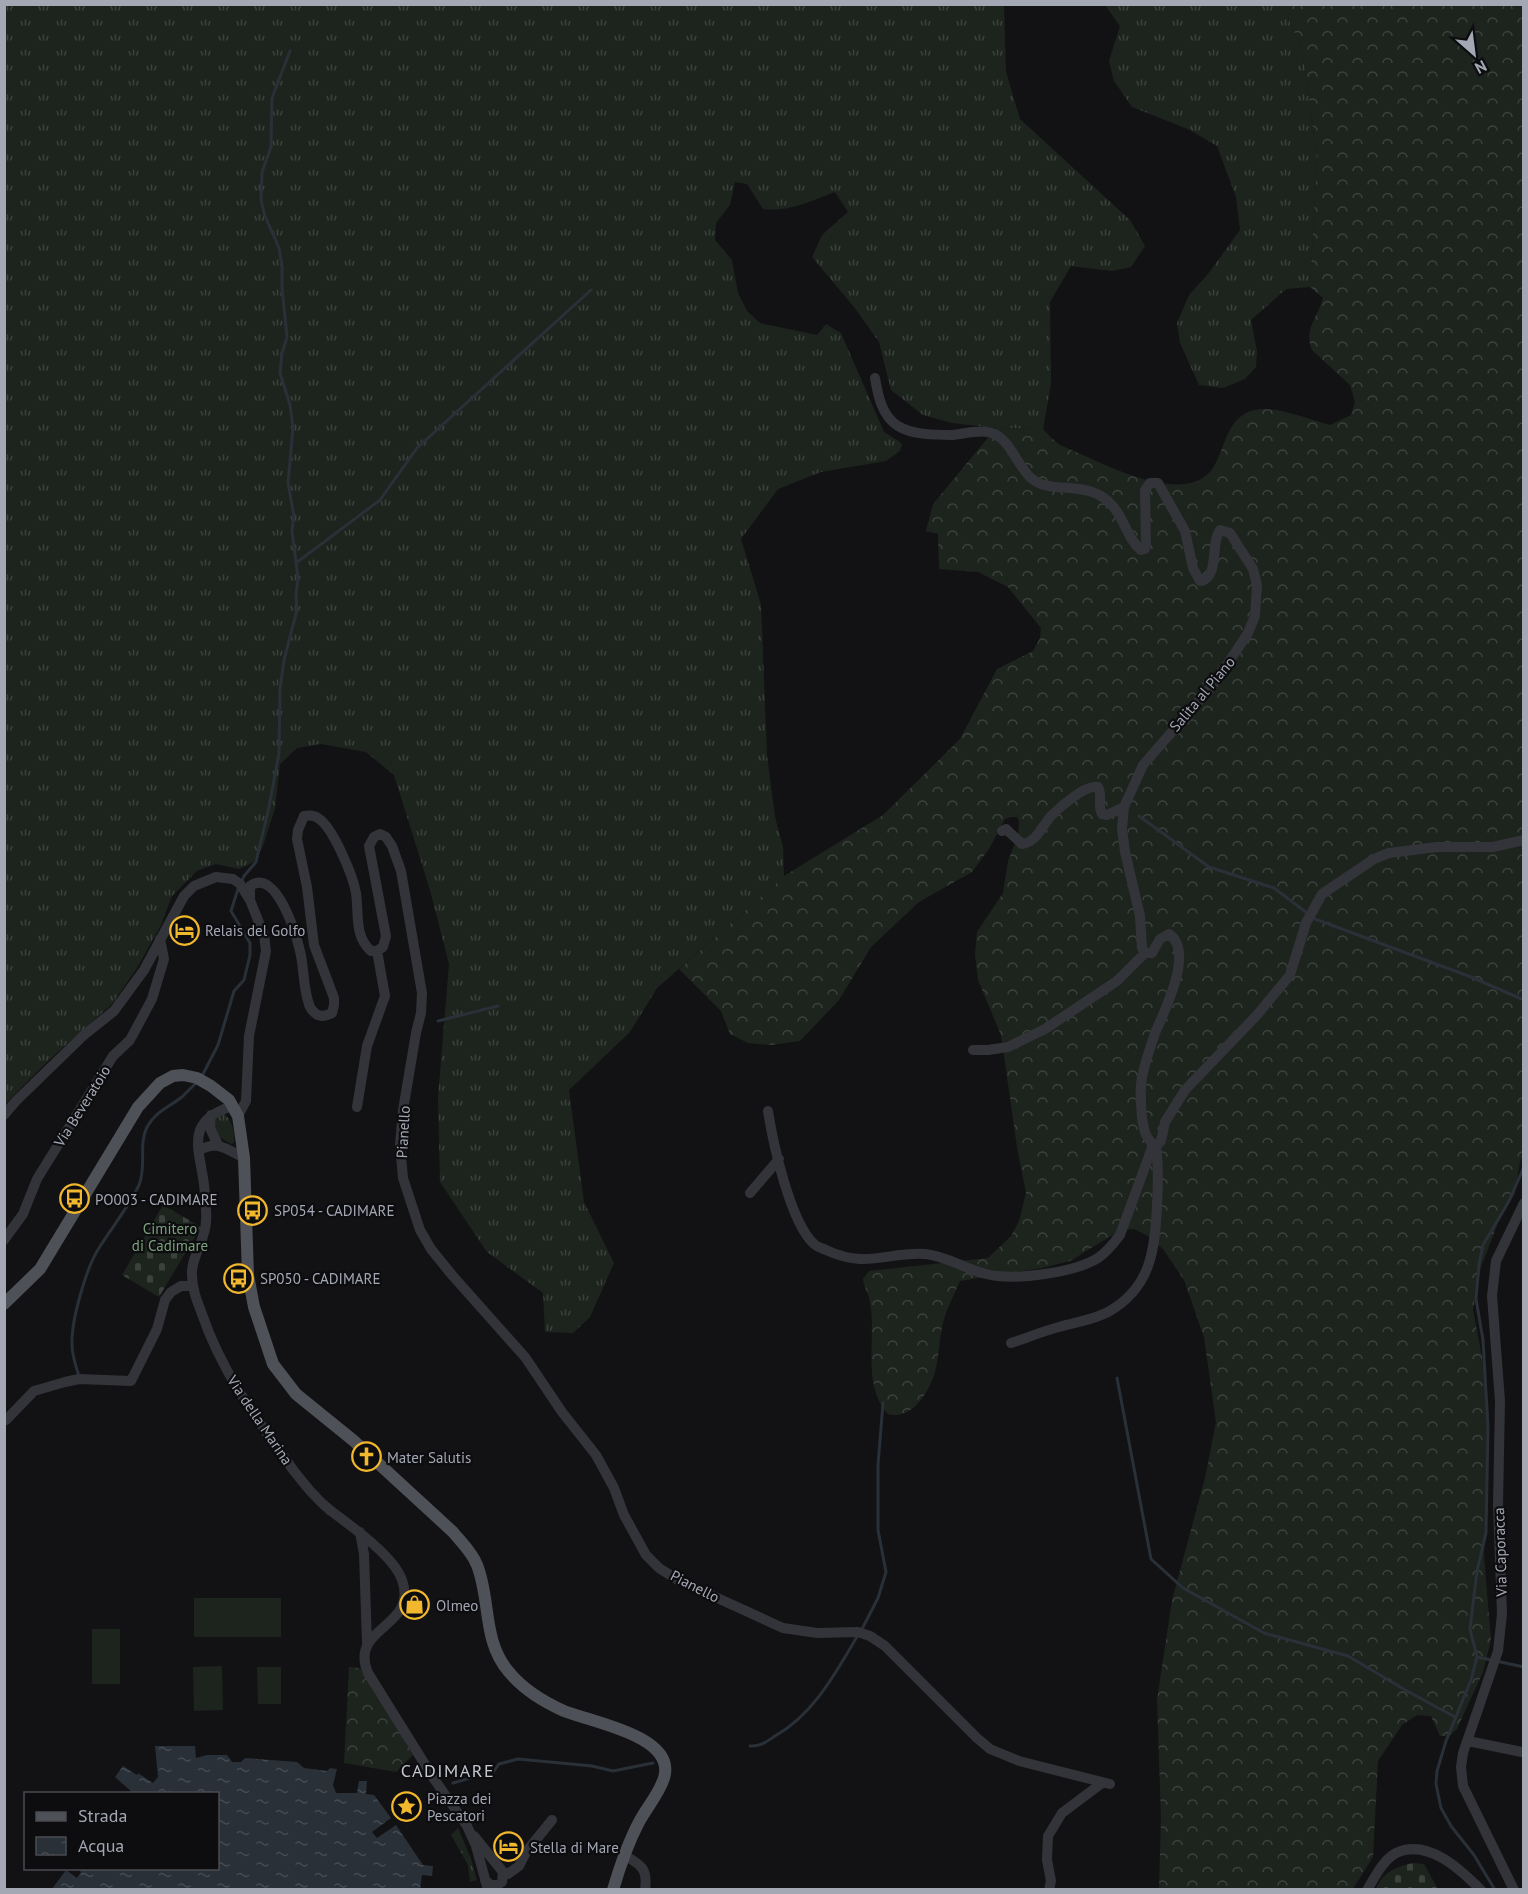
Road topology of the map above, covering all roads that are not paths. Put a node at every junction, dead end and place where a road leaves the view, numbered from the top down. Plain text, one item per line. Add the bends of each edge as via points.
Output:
1 (876, 378) dead end
2 (1124, 807) junction
3 (1002, 831) dead end
4 (1524, 840) edge
5 (250, 900) junction
6 (160, 939) junction
7 (377, 951) junction
8 (1145, 953) junction
9 (973, 1050) dead end
10 (357, 1107) dead end
11 (235, 1111) junction
12 (768, 1111) dead end
13 (4, 1115) edge
14 (211, 1115) junction
15 (218, 1145) junction
16 (1154, 1145) junction
17 (199, 1150) junction
18 (244, 1158) junction
19 (779, 1160) junction
20 (750, 1193) dead end
21 (1524, 1203) edge
22 (4, 1240) edge
23 (192, 1286) junction
24 (4, 1304) edge
25 (1011, 1343) dead end
26 (6, 1420) dead end
27 (360, 1532) junction
28 (367, 1643) junction
29 (1468, 1741) junction
30 (1522, 1752) edge
31 (552, 1820) dead end
32 (467, 1826) junction
33 (624, 1855) junction
34 (503, 1872) junction
35 (487, 1885) edge
36 (613, 1890) edge
37 (645, 1890) edge
38 (1049, 1890) edge
39 (1367, 1890) edge
40 (1481, 1890) edge
41 (1514, 1890) edge

1 - 2 street, Salita al Piano via 881,406 895,424 910,431 951,435 988,431 997,435 1031,478 1043,484 1087,490 1108,501 1141,550 1146,546 1145,490 1150,483 1158,483 1185,531 1194,572 1200,580 1209,575 1220,530 1230,533 1244,551 1257,585 1255,616 1248,633 1217,680 1143,765
2 - 3 street via 1104,816 1100,811 1100,790 1089,787 1050,817 1030,842 1022,844 1009,830
2 - 8 street, Salita al Piano via 1123,840
4 - 16 street via 1493,847 1437,847 1389,853 1374,858 1322,894 1306,923 1290,975 1185,1090 1165,1122 1161,1141
5 - 6 street via 234,879 206,880 184,896
5 - 7 street via 250,886 260,883 273,890 281,901 299,948 309,1004 319,1016 332,1013 334,998 314,945 297,839 304,816 311,815 333,837 356,891 360,938 371,951
5 - 11 street via 264,934 266,951 249,1036 246,1101
6 - 13 street via 144,970 114,1011 84,1035
6 - 22 street, Via Beveratoio via 164,959 152,999 130,1040 113,1056 37,1179 23,1214
7 - 10 street via 385,996 367,1046
7 - 38 street, Pianello via 383,947 386,936 369,846 380,834 392,846 401,871 422,993 400,1145 403,1178 420,1230 452,1275 525,1357 596,1455 646,1555 678,1580 783,1628 870,1636 885,1646 990,1749 1019,1761 1106,1784 1062,1813 1048,1836
8 - 9 street via 1117,981 1045,1029 1008,1047
8 - 16 street via 1152,953 1168,934 1177,946 1177,977 1142,1075 1143,1129
11 - 14 street
11 - 18 main road
11 - 24 main road via 203,1082 183,1075 160,1083 138,1107 40,1269
12 - 19 street
14 - 15 street via 210,1128
14 - 17 street via 198,1131
15 - 17 street
15 - 18 street
16 - 19 street via 1113,1245 1088,1263 1059,1271 999,1277 924,1254 861,1260 815,1245 788,1195
16 - 25 street via 1158,1176 1155,1243 1136,1290 1107,1312
17 - 23 street via 206,1226 193,1264
18 - 33 main road via 250,1286 264,1341 282,1377 466,1547 482,1582 489,1634 510,1673 528,1691 564,1711 630,1733 652,1745 664,1762 664,1779
19 - 20 street
21 - 29 street, Via Caporacca via 1496,1261 1492,1296 1500,1401 1502,1614 1498,1651
23 - 26 street via 181,1286 165,1300 157,1329 130,1381 79,1379 34,1391
23 - 27 street, Via della Marina via 206,1327 241,1398 306,1487
27 - 28 street
27 - 28 street, Via della Marina via 391,1562 402,1579 404,1595 400,1610 390,1623
28 - 32 street via 363,1658 368,1672
29 - 30 street
29 - 41 street, Via Caporacca via 1461,1767 1463,1786
31 - 34 street via 519,1866 508,1874
32 - 34 street
32 - 35 street
33 - 36 main road
33 - 37 street via 641,1865 646,1874
34 - 35 street via 502,1882
39 - 40 street via 1379,1869 1396,1853 1414,1850 1434,1854 1457,1867

